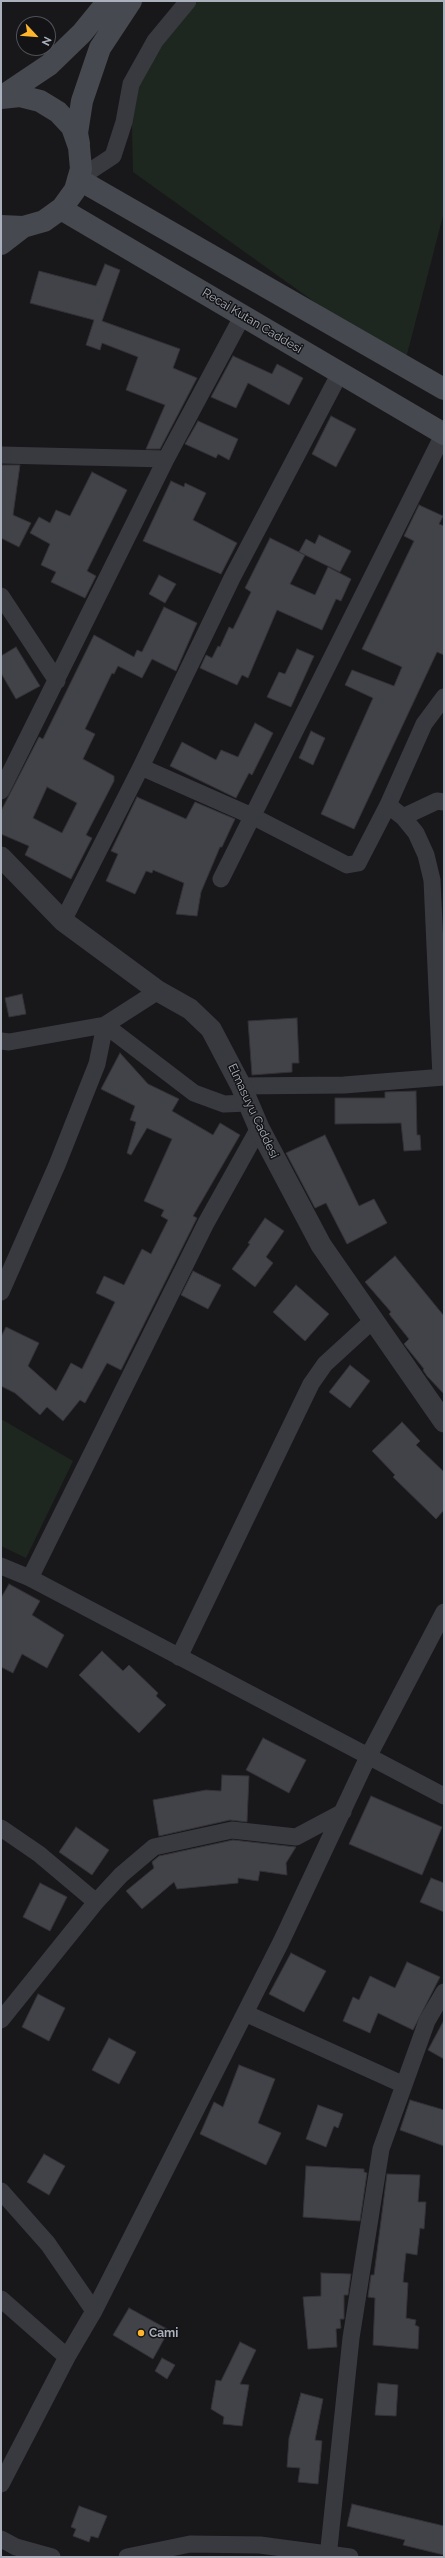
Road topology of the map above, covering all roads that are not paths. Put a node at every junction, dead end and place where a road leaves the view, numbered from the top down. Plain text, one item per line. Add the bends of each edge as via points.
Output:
1 (108, 1) edge
2 (131, 1) edge
3 (188, 1) edge
4 (1, 97) edge
5 (79, 147) junction
6 (78, 179) junction
7 (61, 209) junction
8 (1, 226) edge
9 (23, 227) junction
10 (1, 244) edge
11 (243, 315) junction
12 (340, 373) junction
13 (444, 389) edge
14 (444, 433) edge
15 (1, 455) edge
16 (166, 459) junction
17 (1, 596) edge
18 (57, 681) junction
19 (444, 697) edge
20 (141, 767) junction
21 (1, 791) edge
22 (444, 802) edge
23 (388, 805) junction
24 (252, 816) junction
25 (403, 817) junction
26 (2, 858) edge
27 (221, 879) dead end
28 (63, 921) junction
29 (158, 990) junction
30 (105, 1025) junction
31 (1, 1041) edge
32 (443, 1077) edge
33 (245, 1095) junction
34 (259, 1128) junction
35 (1, 1292) edge
36 (372, 1321) junction
37 (444, 1422) edge
38 (1, 1566) edge
39 (30, 1578) junction
40 (444, 1612) edge
41 (179, 1657) junction
42 (368, 1757) junction
43 (444, 1796) edge
44 (343, 1812) junction
45 (1, 1828) edge
46 (96, 1902) junction
47 (444, 1992) edge
48 (245, 2012) junction
49 (1, 2020) edge
50 (404, 2085) junction
51 (1, 2190) edge
52 (1, 2299) edge
53 (94, 2311) junction
54 (67, 2357) junction
55 (1, 2484) edge
56 (1, 2539) edge
57 (328, 2555) edge
58 (52, 2557) edge
59 (127, 2557) edge
60 (350, 2557) edge

1 - 4 main road via 49,65
2 - 5 main road via 100,48 82,101
3 - 6 street via 155,41 131,84 124,122 113,156
4 - 5 main road via 20,96 40,101 58,112 72,128
5 - 6 main road
6 - 7 main road
6 - 13 main road
7 - 9 main road via 44,221
7 - 11 main road, Recai Kutan Caddesi
8 - 9 main road
9 - 10 main road
11 - 12 main road, Recai Kutan Caddesi
11 - 16 street
12 - 14 main road, Recai Kutan Caddesi
12 - 20 street via 232,578
14 - 24 street
15 - 16 street
16 - 18 street
17 - 18 street
18 - 21 street
19 - 23 street via 424,724
20 - 24 street
20 - 28 street
22 - 25 street via 437,801
23 - 24 street via 358,863 347,865
23 - 25 street
24 - 27 street
25 - 32 street via 416,833 426,855 432,880
26 - 28 street, Elmasuyu Caddesi
28 - 29 street, Elmasuyu Caddesi
29 - 30 street
29 - 33 street, Elmasuyu Caddesi via 190,1010 211,1029
30 - 31 street via 9,1042
30 - 33 street via 194,1093 224,1104
30 - 35 street via 96,1064 57,1165
32 - 33 street
33 - 34 street, Elmasuyu Caddesi
34 - 36 street, Elmasuyu Caddesi via 321,1245
34 - 39 street via 206,1223
36 - 37 street, Elmasuyu Caddesi
36 - 41 street via 325,1364 311,1384
38 - 39 street
39 - 41 street
40 - 42 street
41 - 42 street
42 - 43 street
42 - 44 street
44 - 46 street via 296,1837 232,1830 154,1847 121,1875
44 - 48 street
45 - 46 street via 39,1854
46 - 49 street
47 - 50 street via 427,2020
48 - 50 street
48 - 53 street
50 - 57 street via 381,2149 352,2338
51 - 53 street via 48,2244
52 - 54 street
53 - 54 street
54 - 55 street
56 - 58 street via 16,2547
57 - 59 street via 260,2545 190,2544
57 - 60 street

